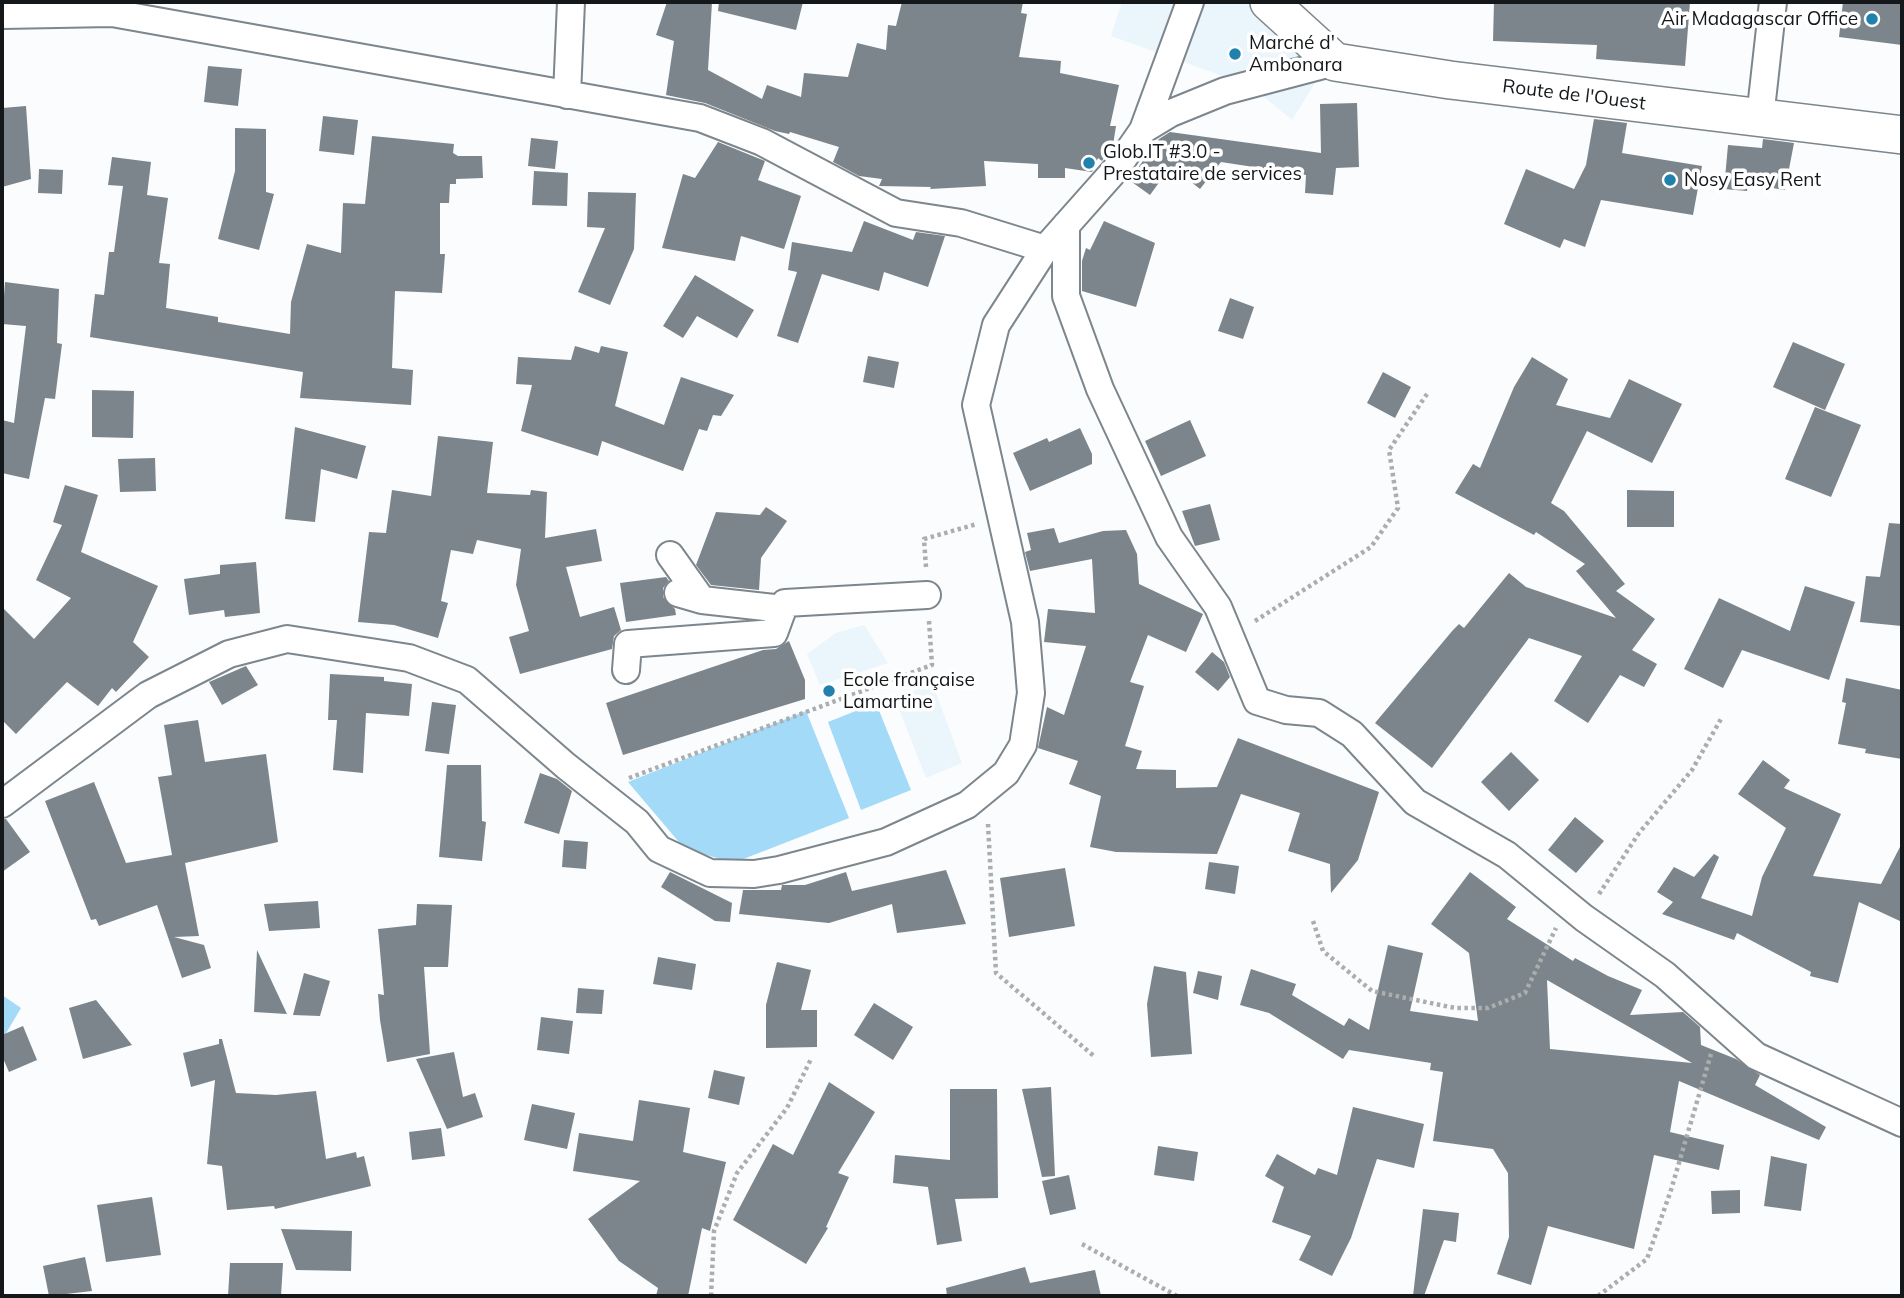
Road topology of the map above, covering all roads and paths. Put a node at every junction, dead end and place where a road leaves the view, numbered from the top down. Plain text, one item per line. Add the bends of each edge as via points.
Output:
1 (571, 2) edge
2 (1189, 2) edge
3 (1269, 2) edge
4 (1773, 2) edge
5 (94, 7) edge
6 (2, 15) edge
7 (1335, 62) junction
8 (567, 95) junction
9 (1760, 118) junction
10 (1143, 130) junction
11 (1902, 135) edge
12 (1066, 225) junction
13 (1045, 249) junction
14 (1429, 391) dead end
15 (1000, 517) junction
16 (670, 555) dead end
17 (928, 595) junction
18 (783, 609) junction
19 (1230, 636) junction
20 (626, 670) dead end
21 (1721, 719) dead end
22 (629, 778) dead end
23 (978, 797) junction
24 (2, 804) edge
25 (1575, 911) junction
26 (1314, 921) dead end
27 (1720, 1023) junction
28 (1095, 1057) dead end
29 (811, 1059) dead end
30 (1902, 1123) edge
31 (1082, 1244) dead end
32 (711, 1296) edge
33 (1177, 1296) edge
34 (1598, 1296) edge

1 - 8 street
2 - 10 street
3 - 7 main road
4 - 9 street
5 - 6 street
5 - 8 street
7 - 9 main road, Route de l'Ouest
7 - 10 street via 1225,91
8 - 13 street via 700,118 762,142 895,213 961,223
9 - 11 main road, Route de l'Ouest
10 - 12 street via 1116,169
12 - 13 street
12 - 19 street via 1066,296 1101,389 1169,537 1219,607
13 - 15 street via 996,325 976,405
14 - 19 path via 1389,450 1398,508 1371,547
15 - 17 path via 924,539
15 - 23 street via 1025,622 1031,693 1023,745 1006,773
16 - 18 street via 690,597
17 - 18 street via 785,603
17 - 22 path via 932,665
18 - 20 street via 774,633 762,636 628,644
19 - 25 street via 1257,701 1319,713 1352,734 1415,802 1507,855
21 - 25 path via 1692,770
23 - 24 street via 886,842 779,870 710,873 659,849 637,822 467,680 409,658 287,639 229,653 148,695
23 - 28 path via 989,825 996,973
25 - 26 path via 1525,993 1488,1008 1455,1008 1372,991 1323,951
25 - 27 street via 1665,975
27 - 30 street via 1756,1056
27 - 34 path via 1647,1259
29 - 32 path via 787,1108 737,1173 714,1231
31 - 33 path

